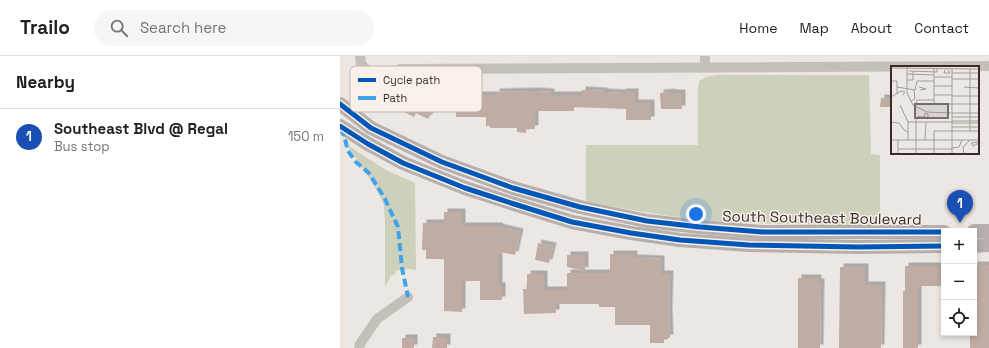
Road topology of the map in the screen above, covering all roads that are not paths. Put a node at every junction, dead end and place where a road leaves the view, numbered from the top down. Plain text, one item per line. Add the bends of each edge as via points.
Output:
1 (360, 56) edge
2 (705, 56) edge
3 (363, 66) edge
4 (891, 66) edge
5 (979, 66) edge
6 (989, 66) edge
7 (705, 67) junction
8 (482, 68) edge
9 (340, 104) edge
10 (350, 112) edge
11 (350, 112) edge
12 (340, 126) edge
13 (977, 231) edge
14 (989, 231) edge
15 (941, 232) edge
16 (989, 245) edge
17 (941, 246) edge
18 (977, 246) edge
19 (408, 297) dead end
20 (359, 348) edge

1 - 3 street
2 - 7 street
4 - 7 street
5 - 6 street
7 - 8 street
9 - 11 main road, South Southeast Boulevard
10 - 15 main road, South Southeast Boulevard via 371,128 442,162 513,188 580,207 647,221 762,232
12 - 17 main road, South Southeast Boulevard via 404,163 465,188 572,222 673,239 750,245
13 - 14 main road
16 - 18 main road
19 - 20 street via 377,319

